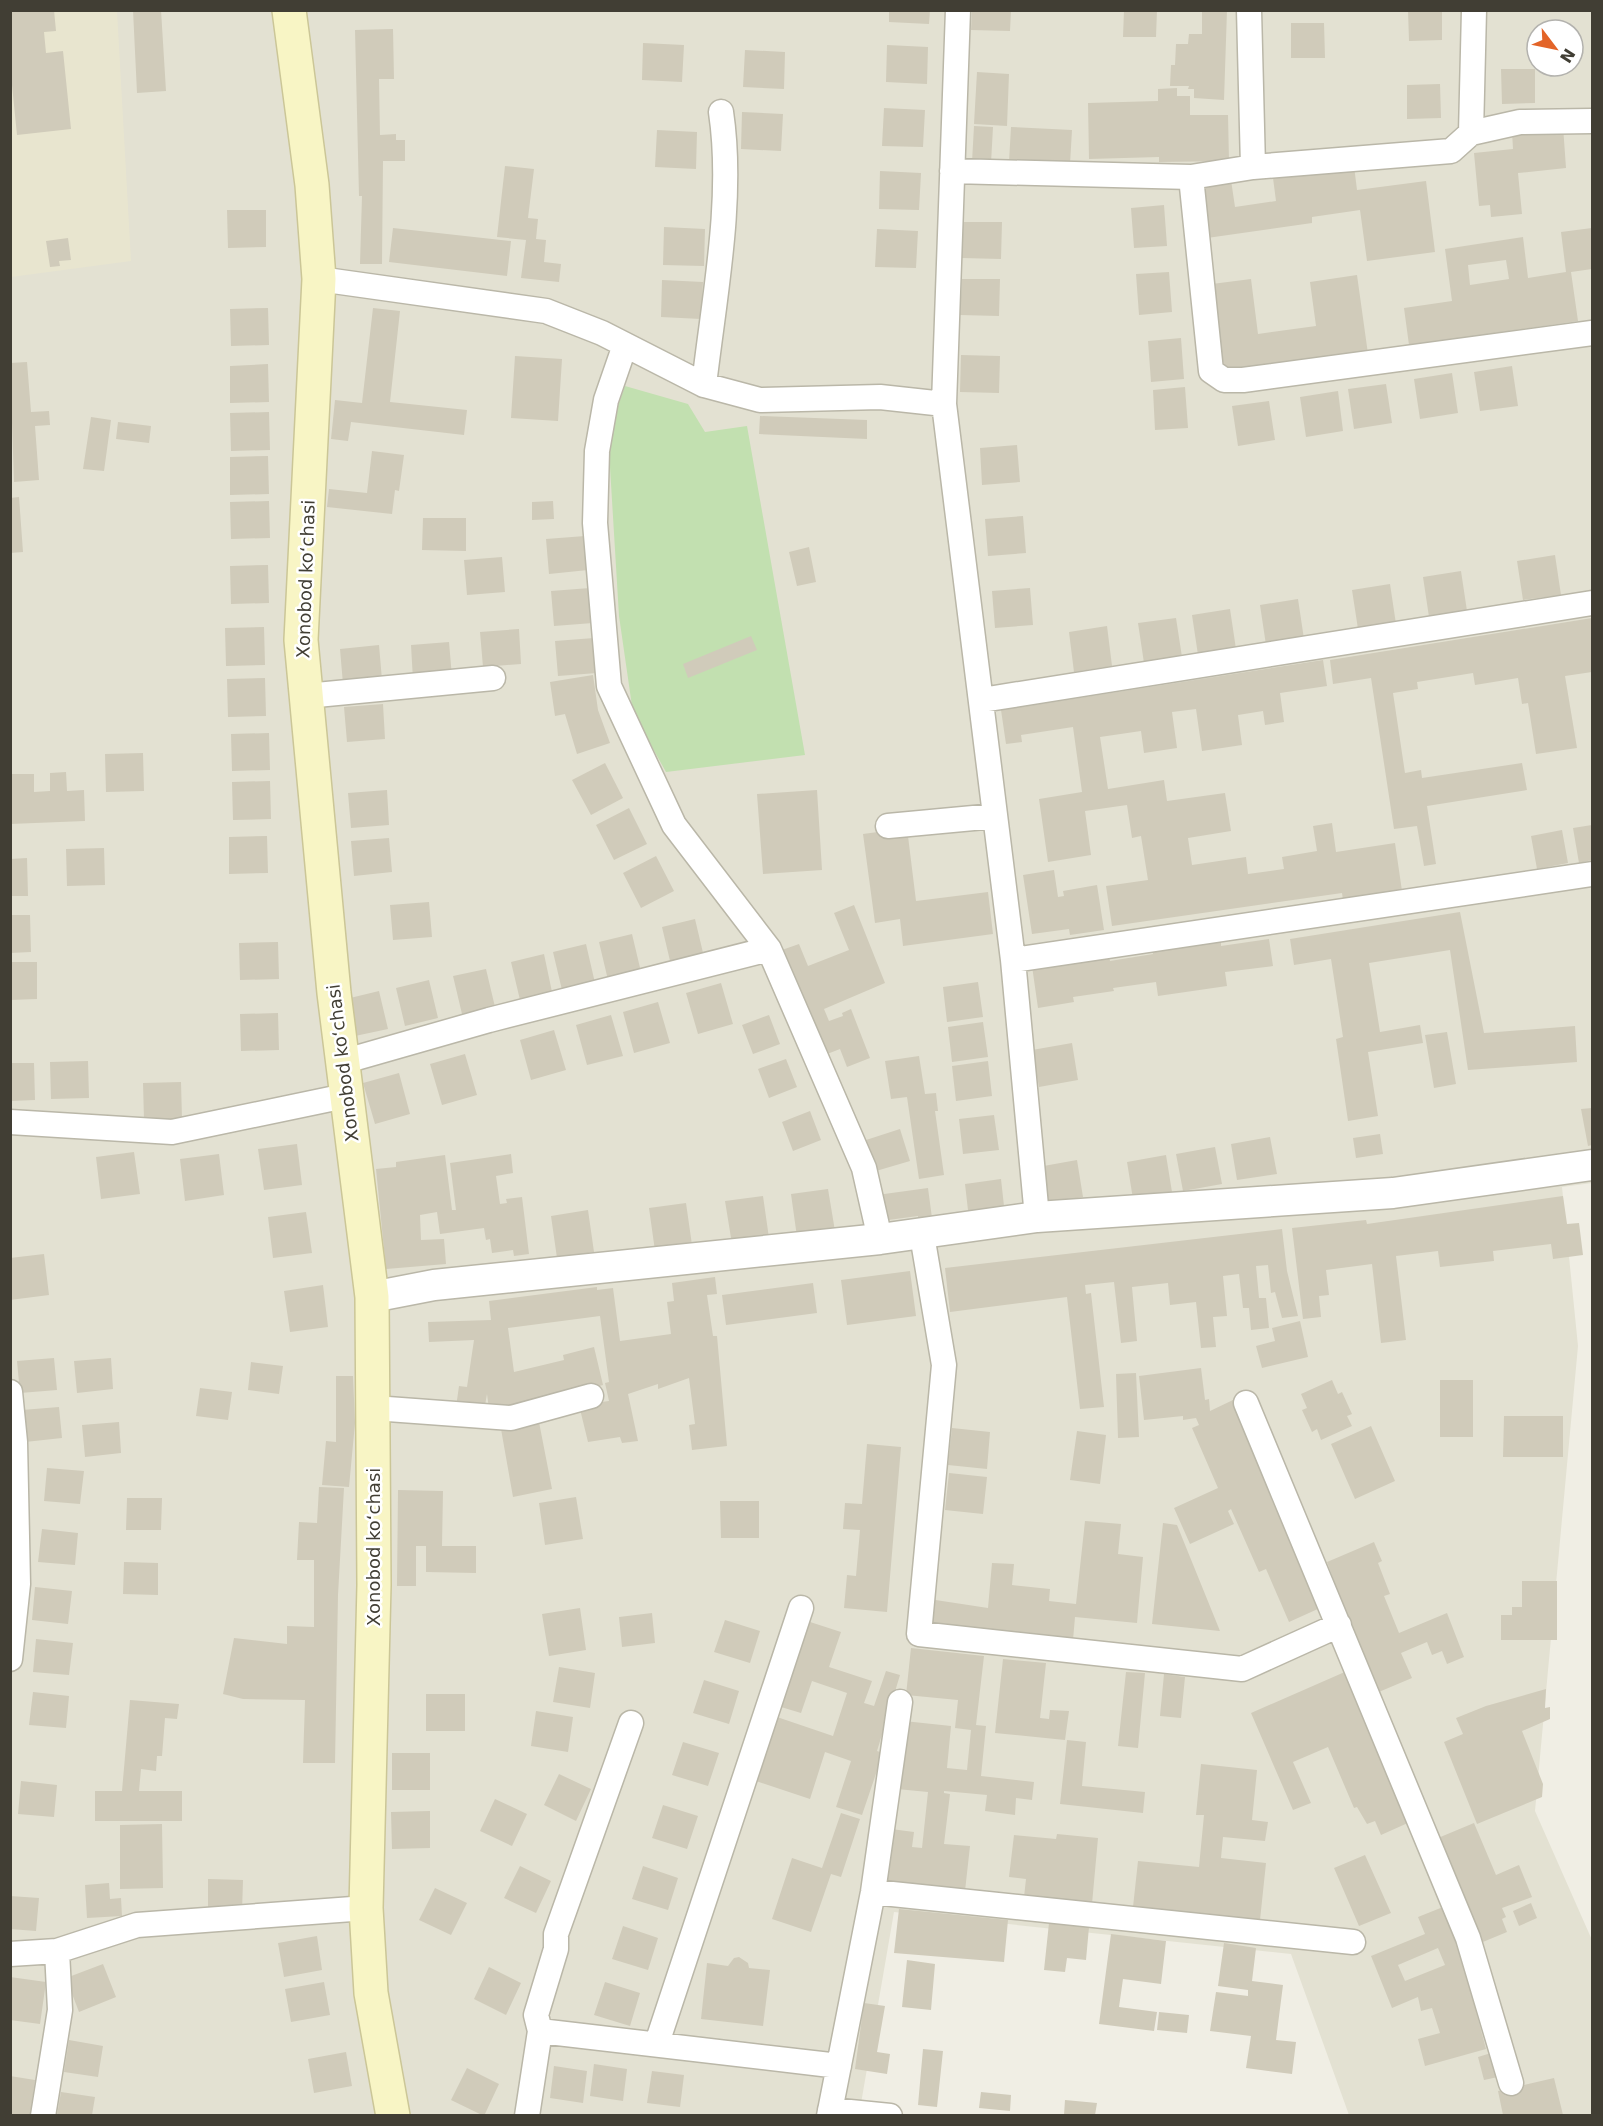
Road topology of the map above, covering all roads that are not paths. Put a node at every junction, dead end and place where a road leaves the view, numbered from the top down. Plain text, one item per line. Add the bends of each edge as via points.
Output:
1 (289, 10) edge
2 (958, 10) edge
3 (1249, 10) edge
4 (1474, 10) edge
5 (721, 112) dead end
6 (1593, 121) edge
7 (1471, 133) junction
8 (1253, 167) junction
9 (952, 171) junction
10 (1191, 177) junction
11 (319, 279) junction
12 (1593, 333) edge
13 (625, 345) junction
14 (704, 385) junction
15 (944, 404) junction
16 (1593, 603) edge
17 (493, 678) dead end
18 (306, 696) junction
19 (981, 700) junction
20 (995, 816) junction
21 (888, 826) dead end
22 (1593, 874) edge
23 (769, 948) junction
24 (1013, 960) junction
25 (342, 1062) junction
26 (345, 1096) junction
27 (10, 1122) edge
28 (1593, 1164) edge
29 (1037, 1217) junction
30 (922, 1235) junction
31 (880, 1239) junction
32 (372, 1297) junction
33 (10, 1392) edge
34 (591, 1396) dead end
35 (1246, 1403) dead end
36 (374, 1408) junction
37 (801, 1608) dead end
38 (1339, 1624) junction
39 (10, 1659) edge
40 (900, 1702) dead end
41 (631, 1723) dead end
42 (873, 1892) junction
43 (366, 1908) junction
44 (1353, 1942) dead end
45 (57, 1951) junction
46 (10, 1954) edge
47 (540, 2031) junction
48 (657, 2043) junction
49 (839, 2066) junction
50 (1511, 2083) dead end
51 (830, 2113) edge
52 (43, 2115) edge
53 (393, 2115) edge
54 (527, 2115) edge
55 (890, 2115) edge

1 - 11 main road, Xonobod koʻchasi via 312,185
2 - 9 street
3 - 8 street
4 - 7 street
5 - 14 street via 726,148
6 - 7 street via 1520,122
7 - 8 street via 1451,151
8 - 10 street
9 - 10 street
9 - 15 street
10 - 12 street via 1211,371 1224,380
11 - 13 street via 546,311
11 - 18 main road, Xonobod koʻchasi via 301,640
13 - 14 street
13 - 23 street via 606,400 597,451 595,522 609,686 674,825
14 - 15 street via 760,400 880,398
15 - 19 street
16 - 19 street
17 - 18 street
18 - 25 main road, Xonobod koʻchasi
19 - 20 street
20 - 21 street
20 - 24 street
22 - 24 street
23 - 25 street
23 - 31 street via 864,1168
24 - 29 street
25 - 26 main road, Xonobod koʻchasi
26 - 27 street via 172,1132
26 - 32 main road, Xonobod koʻchasi
28 - 29 street via 1393,1193
29 - 30 street
30 - 31 street
30 - 38 street via 945,1365 919,1634 1242,1669
31 - 32 street via 434,1285
32 - 36 main road, Xonobod koʻchasi
33 - 39 street via 18,1584
34 - 36 street via 511,1418
35 - 38 street
36 - 43 main road, Xonobod koʻchasi
37 - 48 street
38 - 50 street via 1468,1938
40 - 42 street
41 - 47 street via 556,1934 556,1949 536,2015
42 - 44 street
42 - 49 street
43 - 45 street via 137,1926
43 - 53 main road, Xonobod koʻchasi via 371,1993
45 - 46 street
45 - 52 street via 60,2010
47 - 48 street
47 - 54 street
48 - 49 street
49 - 51 street
51 - 55 street

